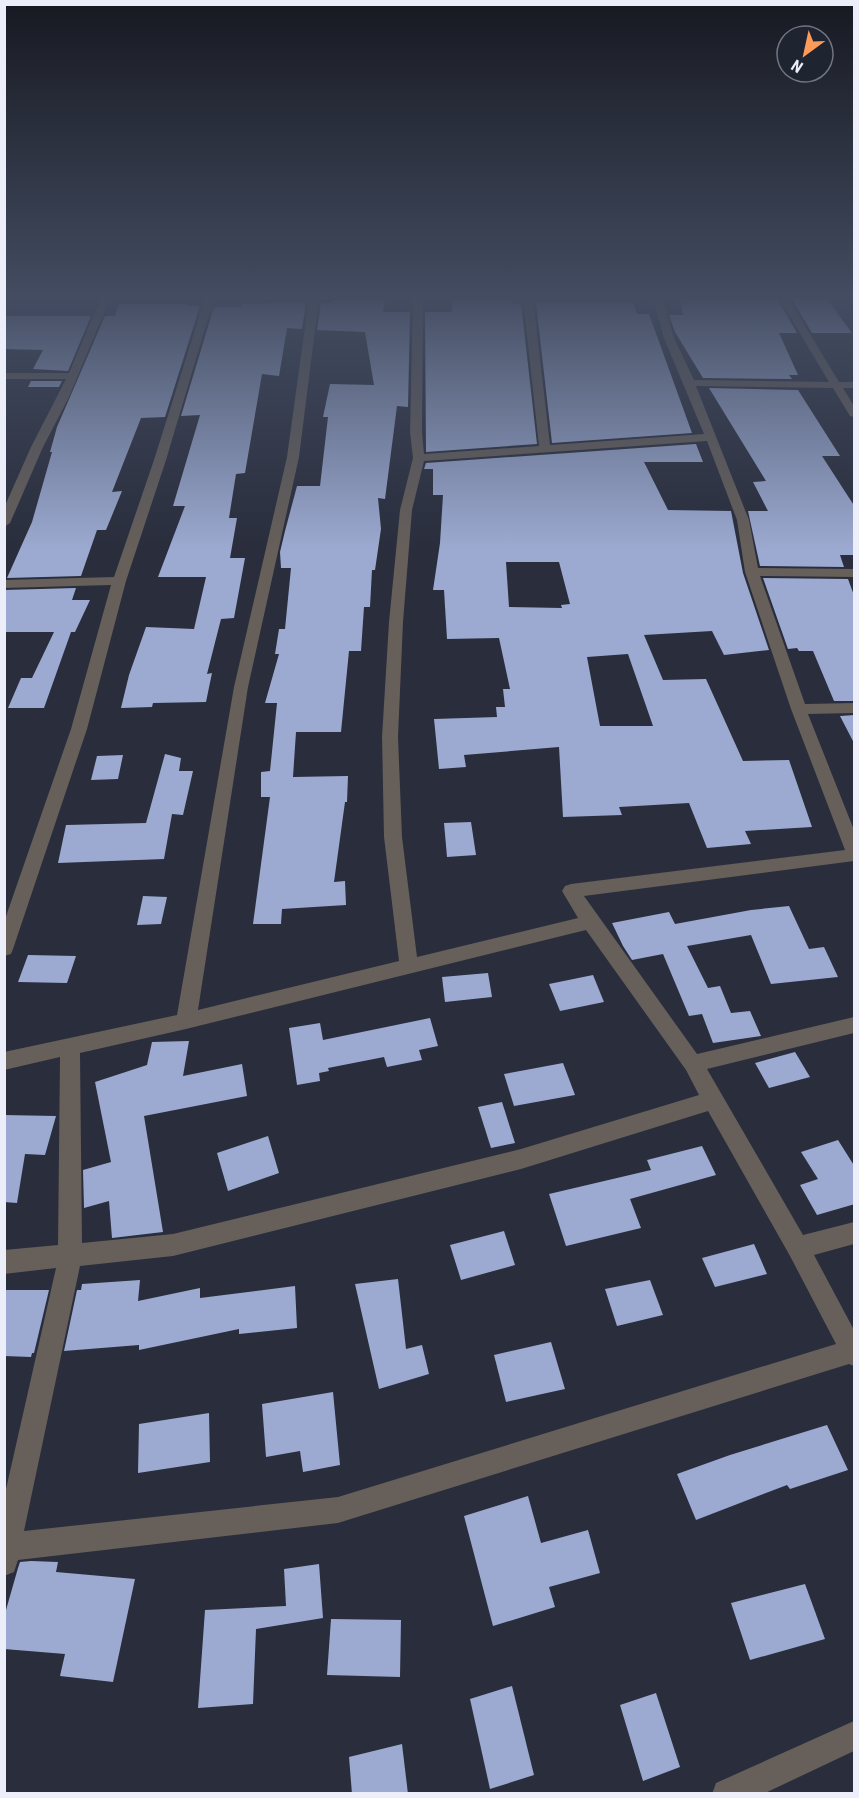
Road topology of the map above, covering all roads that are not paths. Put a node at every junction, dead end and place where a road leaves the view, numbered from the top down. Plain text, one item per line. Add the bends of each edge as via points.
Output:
1 (70, 382) edge
2 (184, 382) edge
3 (302, 382) edge
4 (417, 382) edge
5 (537, 382) edge
6 (835, 382) edge
7 (690, 383) joint
8 (837, 385) junction
9 (855, 385) edge
10 (855, 414) edge
11 (712, 438) junction
12 (545, 450) junction
13 (419, 458) junction
14 (4, 523) edge
15 (752, 572) junction
16 (855, 573) edge
17 (119, 581) junction
18 (4, 584) edge
19 (855, 708) edge
20 (799, 709) junction
21 (855, 850) edge
22 (855, 855) edge
23 (590, 922) junction
24 (4, 949) edge
25 (409, 967) junction
26 (186, 1020) junction
27 (855, 1025) edge
28 (70, 1047) junction
29 (4, 1061) edge
30 (693, 1064) junction
31 (712, 1100) junction
32 (855, 1233) edge
33 (798, 1248) junction
34 (70, 1257) junction
35 (4, 1262) edge
36 (854, 1353) edge
37 (6, 1554) edge
38 (855, 1736) edge
39 (727, 1794) edge

1 - 14 street
2 - 17 street
3 - 26 street via 292,457 241,687
4 - 13 street
5 - 12 street
6 - 8 street
7 - 8 street
7 - 11 street
8 - 9 street
8 - 10 street
11 - 12 street
11 - 15 street via 743,520
12 - 13 street
13 - 25 street via 406,510 390,737 393,837
15 - 16 street
15 - 20 street
17 - 18 street
17 - 24 street via 75,740
19 - 20 street
20 - 21 street
22 - 23 street via 571,891
23 - 25 street
23 - 30 street
25 - 26 street
26 - 28 street
27 - 30 street
28 - 29 street
28 - 34 street
30 - 31 street
31 - 33 street
31 - 34 street via 521,1159 173,1245
32 - 33 street
33 - 36 street
34 - 35 street
34 - 37 street
36 - 37 street via 338,1510
38 - 39 street

